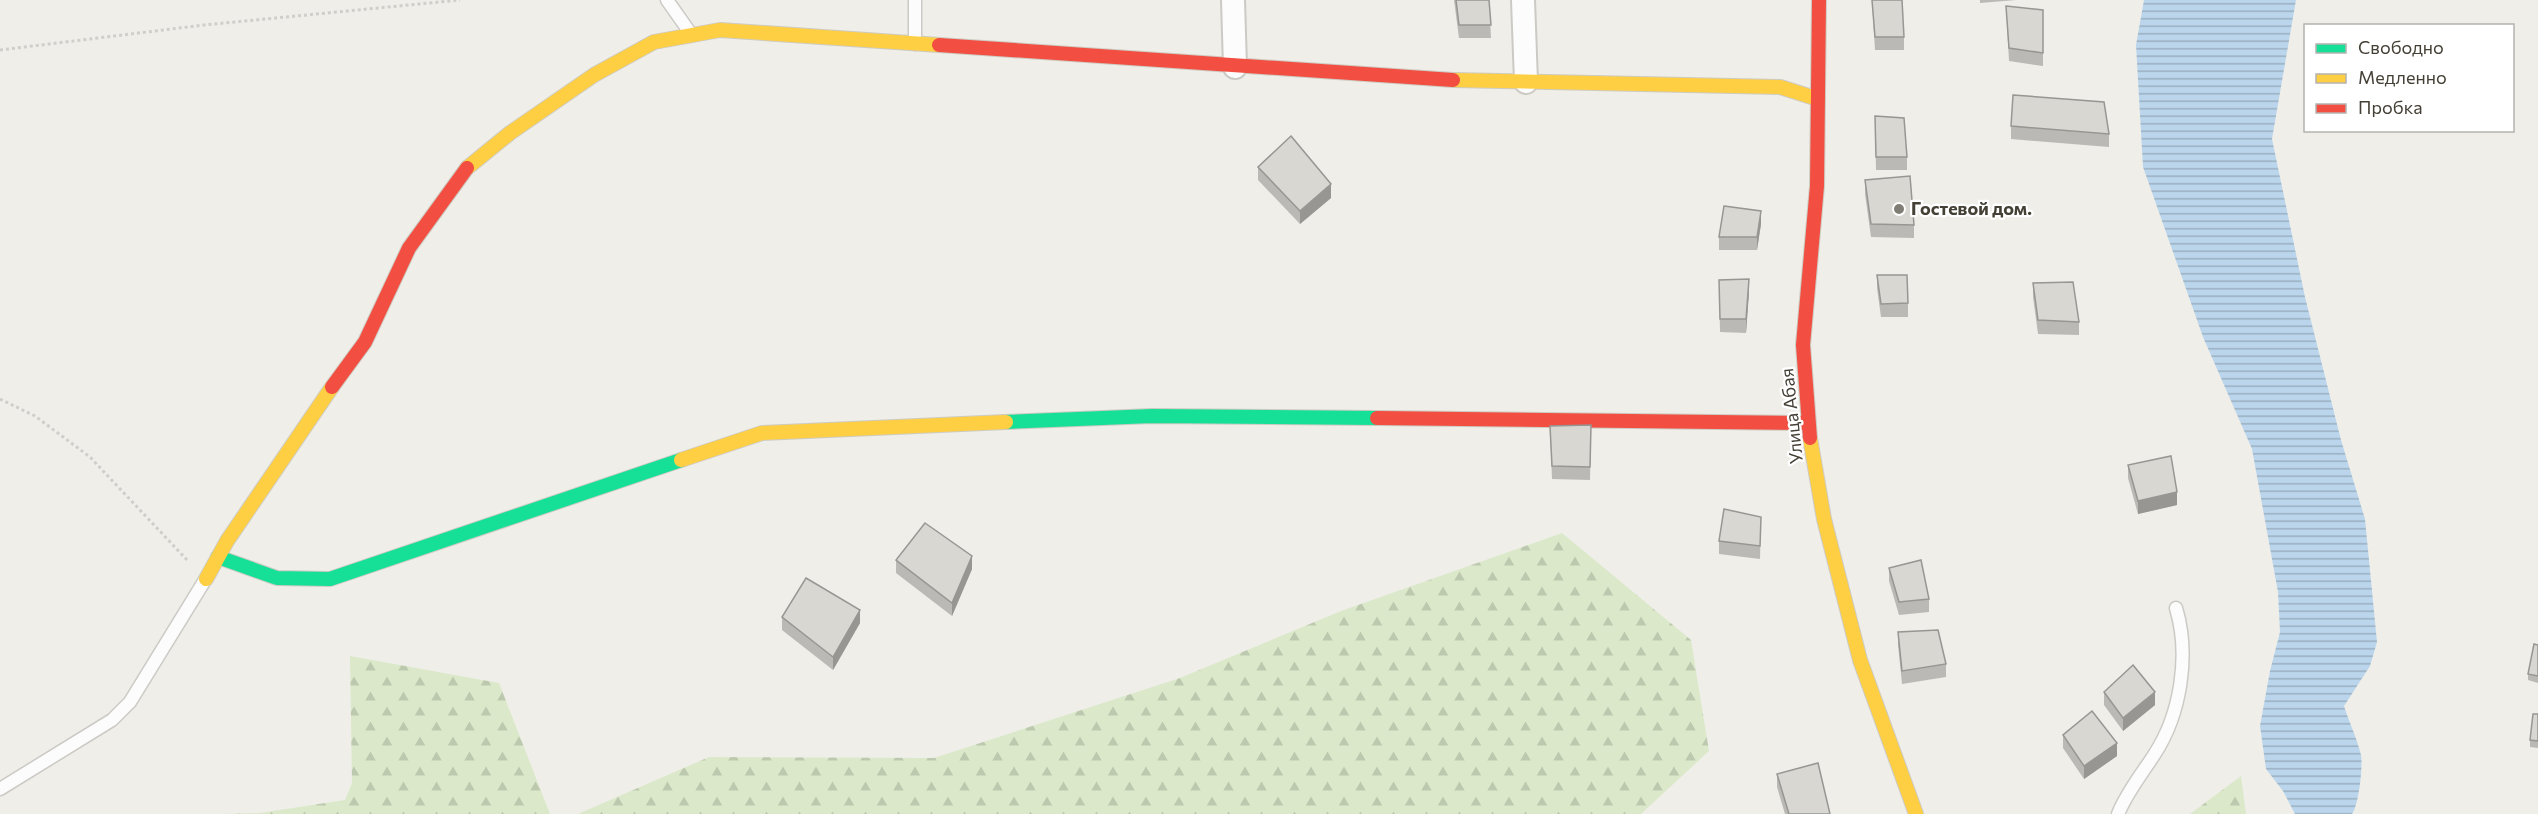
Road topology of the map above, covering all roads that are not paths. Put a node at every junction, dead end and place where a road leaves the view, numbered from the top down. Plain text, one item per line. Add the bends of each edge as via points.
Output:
1 (667, 0) edge
2 (915, 0) edge
3 (1233, 0) edge
4 (1523, 0) edge
5 (1819, 0) edge
6 (692, 35) junction
7 (915, 44) junction
8 (1235, 67) junction
9 (1526, 82) junction
10 (1818, 99) junction
11 (1807, 423) junction
12 (218, 557) junction
13 (206, 579) joint
14 (2176, 608) dead end
15 (0, 789) edge
16 (1916, 814) edge
17 (2118, 814) edge

1 - 6 lane
2 - 7 lane
3 - 8 street
4 - 9 street
5 - 10 street, Улица Абая
6 - 7 street via 720,30
6 - 12 street via 654,42 594,75 463,171 409,248 365,342 317,406
7 - 8 street
8 - 9 street
9 - 10 street via 1780,87
10 - 11 street, Улица Абая via 1817,186 1803,345
11 - 12 street via 1152,416 762,433 330,579 277,578
11 - 16 street, Улица Абая via 1824,519 1860,660
12 - 13 street
13 - 15 lane via 124,708 112,720
14 - 17 lane via 2182,630 2179,694 2156,753 2126,795

